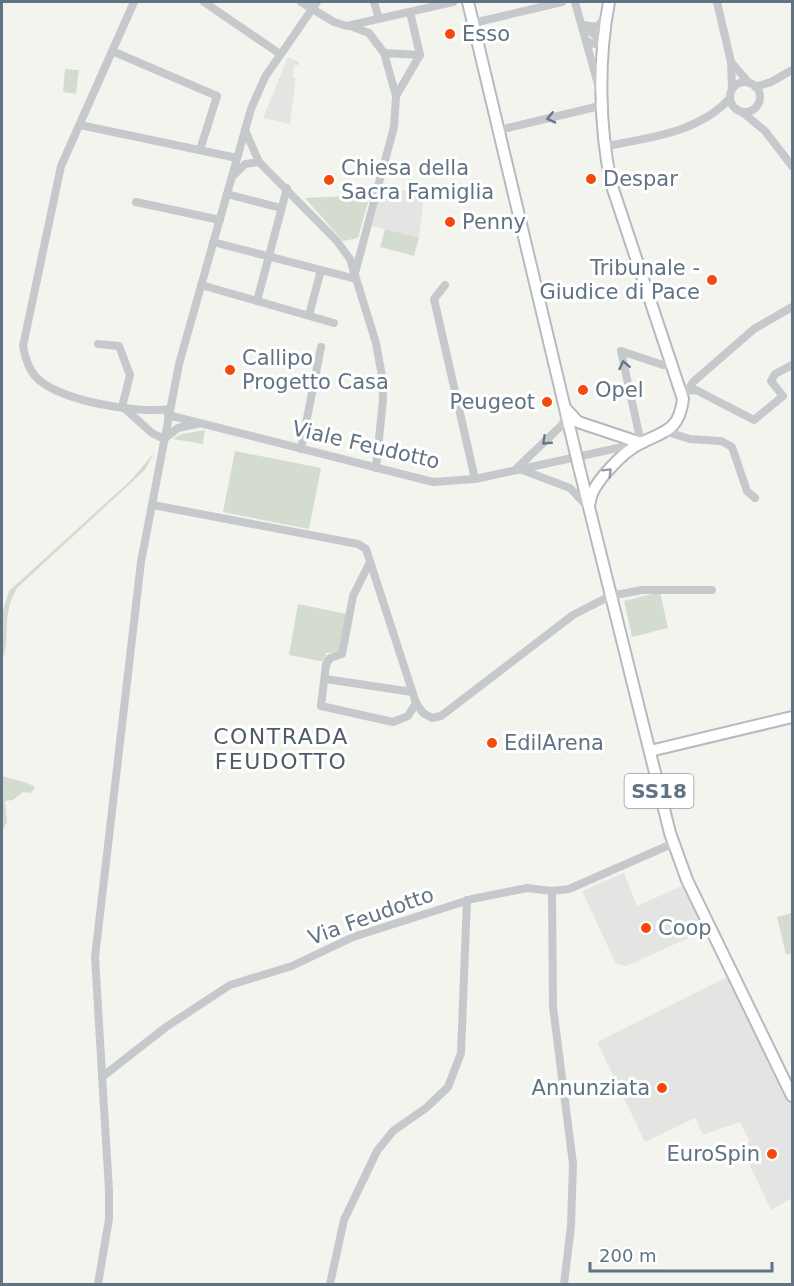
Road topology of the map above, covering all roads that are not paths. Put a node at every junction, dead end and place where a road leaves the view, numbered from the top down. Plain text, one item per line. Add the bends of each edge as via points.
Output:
1 (134, 2) edge
2 (204, 2) edge
3 (301, 2) edge
4 (374, 2) edge
5 (453, 2) edge
6 (468, 2) edge
7 (562, 2) edge
8 (575, 2) edge
9 (609, 2) edge
10 (717, 2) edge
11 (314, 5) edge
12 (427, 5) edge
13 (411, 12) junction
14 (606, 17) junction
15 (378, 19) junction
16 (473, 22) junction
17 (349, 25) junction
18 (583, 25) junction
19 (586, 41) junction
20 (603, 42) junction
21 (112, 51) junction
22 (384, 53) junction
23 (280, 54) junction
24 (420, 55) junction
25 (731, 62) junction
26 (792, 70) edge
27 (771, 82) junction
28 (752, 85) junction
29 (731, 94) junction
30 (396, 96) junction
31 (759, 101) junction
32 (604, 105) junction
33 (741, 111) junction
34 (717, 112) junction
35 (80, 125) junction
36 (245, 130) junction
37 (499, 130) junction
38 (765, 131) junction
39 (606, 146) junction
40 (240, 147) junction
41 (200, 150) junction
42 (254, 153) junction
43 (237, 158) junction
44 (259, 162) junction
45 (246, 164) junction
46 (792, 166) edge
47 (231, 178) junction
48 (287, 188) junction
49 (227, 194) junction
50 (136, 202) dead end
51 (281, 208) junction
52 (220, 219) junction
53 (213, 242) junction
54 (363, 243) junction
55 (342, 247) junction
56 (268, 256) junction
57 (321, 270) junction
58 (355, 276) junction
59 (201, 285) junction
60 (445, 285) dead end
61 (257, 301) junction
62 (792, 307) edge
63 (309, 315) junction
64 (334, 322) dead end
65 (98, 344) dead end
66 (321, 347) dead end
67 (673, 364) junction
68 (792, 365) edge
69 (685, 390) junction
70 (122, 407) junction
71 (566, 408) junction
72 (153, 411) junction
73 (168, 416) junction
74 (194, 423) junction
75 (149, 430) junction
76 (667, 432) junction
77 (164, 439) junction
78 (640, 443) junction
79 (301, 449) junction
80 (162, 451) junction
81 (152, 452) dead end
82 (376, 468) junction
83 (517, 468) junction
84 (475, 479) junction
85 (754, 498) dead end
86 (153, 505) junction
87 (590, 510) junction
88 (369, 564) junction
89 (712, 590) dead end
90 (610, 596) junction
91 (326, 679) junction
92 (412, 692) junction
93 (416, 703) junction
94 (792, 717) edge
95 (650, 751) junction
96 (674, 843) junction
97 (552, 891) junction
98 (467, 900) junction
99 (102, 1077) junction
100 (789, 1081) edge
101 (792, 1096) edge
102 (98, 1284) edge
103 (330, 1284) edge
104 (564, 1284) edge

1 - 21 street
2 - 23 street
3 - 11 street
4 - 15 street
5 - 12 street
6 - 16 main road, SS18
7 - 16 street
8 - 18 street
9 - 14 main road
10 - 25 street
11 - 17 street via 334,22
11 - 23 street
12 - 13 street
13 - 15 street
13 - 24 street
14 - 18 street via 597,27
14 - 20 main road
15 - 17 street
16 - 37 main road, SS18
17 - 22 street via 369,33
18 - 19 street
18 - 20 street
19 - 20 street
19 - 32 street
20 - 32 main road
21 - 35 street
21 - 41 street via 217,96
22 - 24 street
22 - 30 street
23 - 36 street via 256,95
24 - 30 street
25 - 28 street
25 - 29 street
26 - 27 street
27 - 28 street
27 - 31 street
28 - 29 street via 739,83
28 - 31 street
29 - 33 street via 733,106
29 - 34 street
30 - 54 street via 394,127
31 - 33 street via 753,109
31 - 38 street
32 -> 37 street
32 - 39 main road
33 - 34 street
33 - 38 street
34 - 39 street via 672,133
35 - 41 street
35 - 70 street via 61,166 23,346 36,376 55,391
36 - 40 street
36 - 42 street
37 - 71 main road, SS18
38 - 46 street
39 - 67 main road via 611,183
40 - 42 street
40 - 43 street
40 - 45 street
41 - 43 street
42 - 44 street
43 - 47 street
44 - 45 street
44 - 48 street
45 - 47 street
47 - 49 street
48 - 51 street
48 - 55 street
49 - 51 street
49 - 52 street
50 - 52 street
51 - 56 street
52 - 53 street
53 - 56 street
53 - 59 street
54 - 55 street
54 - 58 street
55 - 58 street
56 - 57 street
56 - 61 street
57 - 58 street
57 - 63 street
58 - 82 street via 382,376
59 - 61 street
59 - 73 street
60 - 84 street via 434,299
61 - 63 street
62 - 69 street via 753,329
63 - 64 street
65 - 70 street via 119,346 129,375
66 - 79 street
67 - 69 main road
78 -> 67 street via 621,351 663,365
68 - 69 street via 775,374 771,381 783,396 754,420 696,390
69 - 76 main road via 682,413
70 - 72 street
70 - 75 street
71 - 78 main road via 578,422
71 -> 83 street via 563,423
71 - 87 main road, SS18, bridge
72 - 73 street
72 - 75 street
73 - 74 street, Viale Feudotto
73 - 77 street
74 - 77 street via 178,428
74 - 79 street, Viale Feudotto
75 - 77 street
76 - 78 main road
76 - 85 street via 690,439 721,441 732,447 747,491
77 - 80 street
78 - 83 street, Viale Feudotto
87 -> 78 main road via 596,485
79 - 82 street, Viale Feudotto
80 - 81 street
80 - 86 street
82 - 84 street, Viale Feudotto via 433,482
83 - 84 street, Viale Feudotto
83 - 87 street via 570,488
86 - 88 street via 358,544 366,549
86 - 99 street via 141,562 95,957
87 - 90 main road, SS18
88 - 91 street via 353,596 342,654 330,658
88 - 92 street
89 - 90 street via 653,590
90 - 93 street via 573,615 441,716 432,718
90 - 95 main road, SS18
91 - 92 street
91 - 93 street via 321,706 393,722 408,716
92 - 93 street
94 - 95 main road
95 - 96 main road, SS18
96 - 97 street, Via Feudotto via 569,889
96 - 100 main road, SS18 via 687,880
97 - 98 street, Via Feudotto via 527,888
97 - 104 street via 553,1007 573,1164
98 - 99 street, Via Feudotto via 353,937 292,966 230,985 166,1027
98 - 103 street via 461,1053 448,1087 393,1131 377,1151 344,1220
99 - 102 street via 109,1219
100 - 101 main road, SS18

